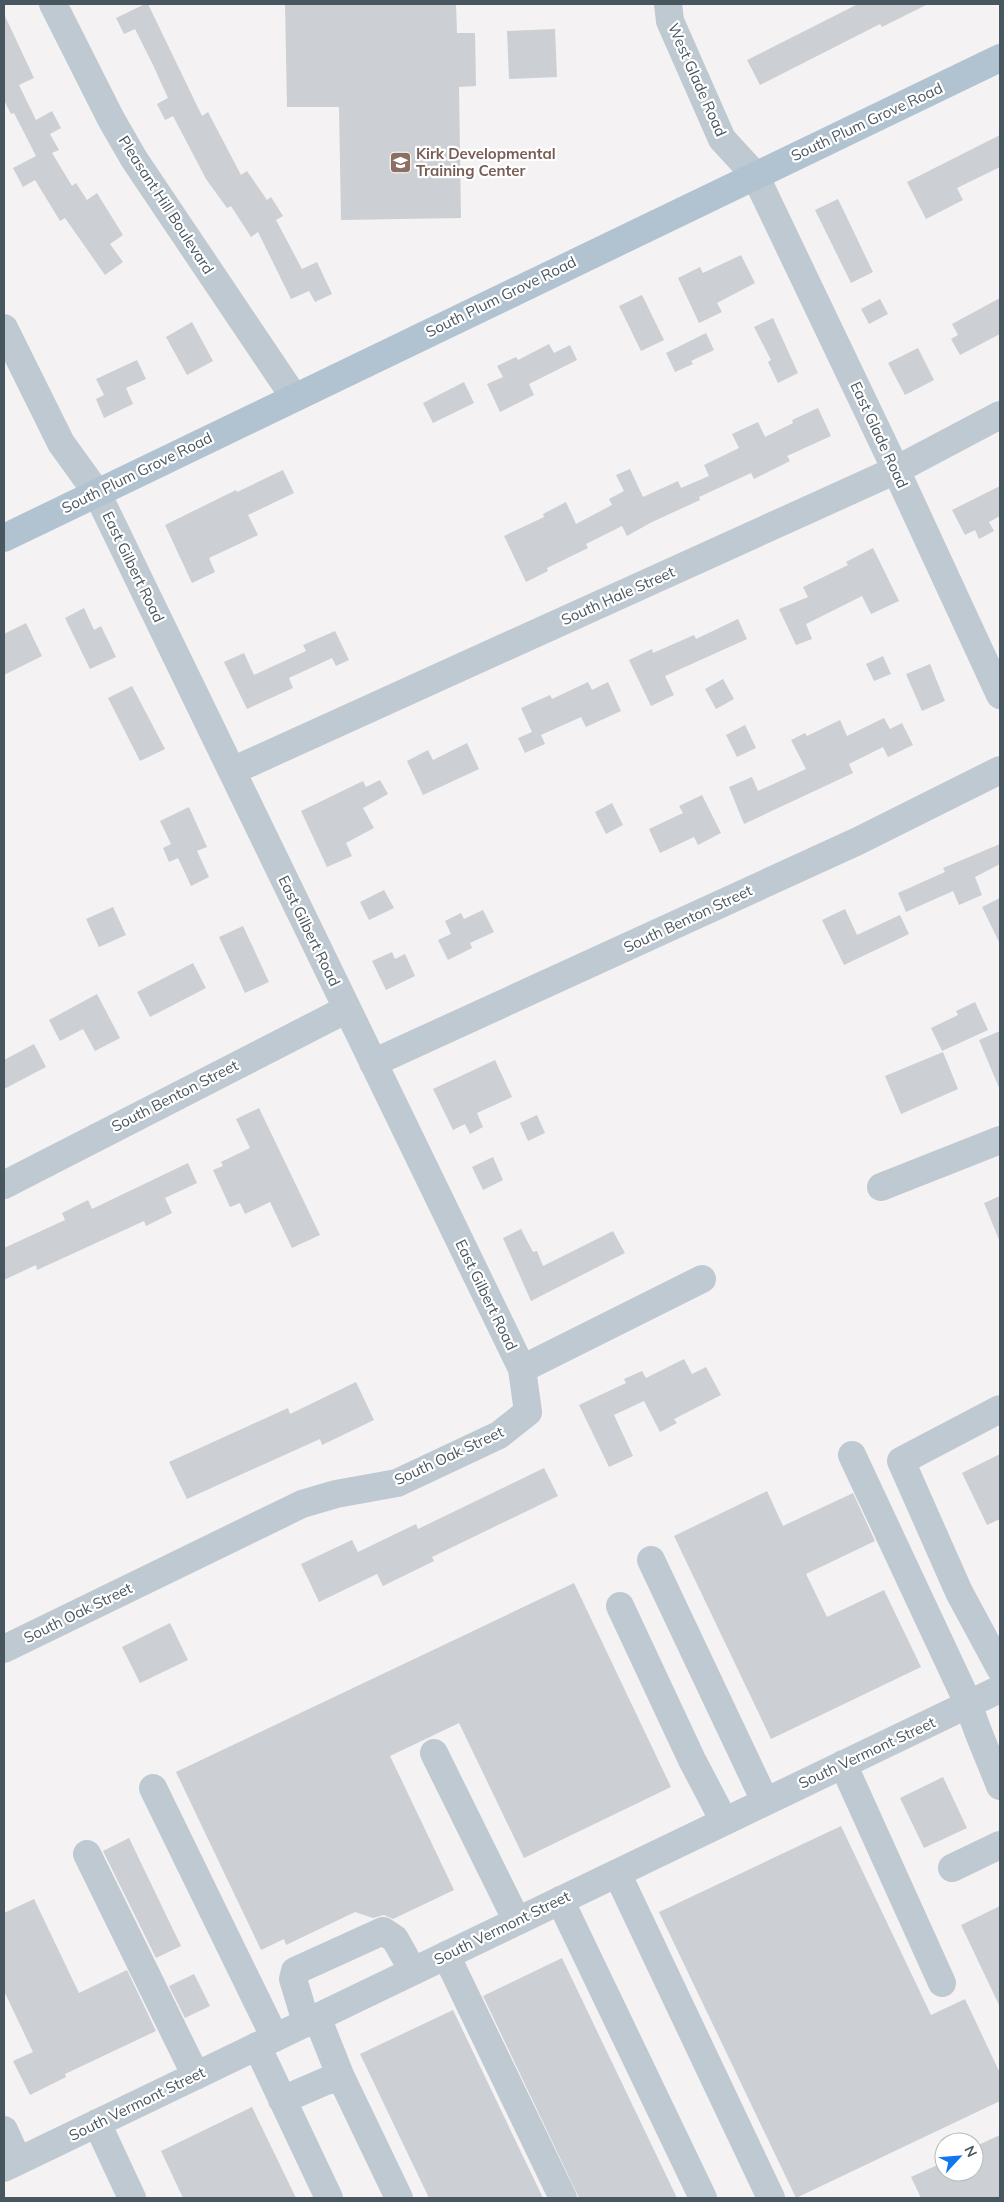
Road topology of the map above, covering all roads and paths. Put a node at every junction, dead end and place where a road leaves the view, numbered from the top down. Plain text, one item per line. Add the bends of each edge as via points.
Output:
1 (53, 4) edge
2 (668, 4) edge
3 (1000, 58) edge
4 (755, 175) junction
5 (4, 328) edge
6 (294, 397) junction
7 (1000, 415) edge
8 (896, 470) junction
9 (97, 493) junction
10 (4, 538) edge
11 (1000, 696) edge
12 (1000, 770) edge
13 (232, 771) junction
14 (347, 1010) junction
15 (373, 1063) junction
16 (1000, 1140) edge
17 (4, 1184) edge
18 (881, 1187) dead end
19 (702, 1279) dead end
20 (522, 1369) junction
21 (1000, 1408) edge
22 (852, 1455) dead end
23 (651, 1560) dead end
24 (620, 1606) dead end
25 (6, 1640) edge
26 (1000, 1668) edge
27 (1000, 1689) edge
28 (969, 1705) junction
29 (434, 1753) dead end
30 (842, 1764) junction
31 (1000, 1786) edge
32 (153, 1788) dead end
33 (765, 1801) junction
34 (724, 1821) junction
35 (1000, 1845) edge
36 (87, 1854) dead end
37 (952, 1868) dead end
38 (617, 1873) junction
39 (560, 1900) junction
40 (517, 1921) junction
41 (446, 1955) junction
42 (412, 1971) junction
43 (942, 1983) dead end
44 (312, 2020) junction
45 (266, 2042) junction
46 (340, 2075) junction
47 (196, 2076) junction
48 (282, 2100) junction
49 (97, 2123) junction
50 (4, 2130) edge
51 (11, 2164) edge
52 (132, 2198) edge
53 (329, 2198) edge
54 (399, 2198) edge
55 (563, 2198) edge
56 (703, 2198) edge
57 (772, 2198) edge

1 - 6 street, Pleasant Hill Boulevard via 134,159
2 - 4 street, West Glade Road via 670,21 722,139
3 - 4 main road, South Plum Grove Road
4 - 6 main road, South Plum Grove Road
4 - 8 street, East Glade Road
5 - 9 street, East Gilbert Road via 61,443
6 - 9 main road, South Plum Grove Road
7 - 8 street, South Hale Street
8 - 11 street, East Glade Road
8 - 13 street, South Hale Street
9 - 10 main road, South Plum Grove Road
9 - 13 street, East Gilbert Road
12 - 15 street, South Benton Street via 858,842
13 - 14 street, East Gilbert Road
14 - 15 street, East Gilbert Road
14 - 17 street, South Benton Street
15 - 20 street, East Gilbert Road
16 - 18 street
19 - 20 street
20 - 25 street, South Oak Street via 528,1412 499,1436 397,1483 302,1504
21 - 26 street via 901,1461 959,1592
22 - 28 street
23 - 33 street
24 - 34 street
27 - 28 street, South Vermont Street
28 - 30 street, South Vermont Street
28 - 31 street
29 - 40 street
30 - 33 street, South Vermont Street
30 - 43 street
32 - 45 street
33 - 34 street, South Vermont Street
34 - 38 street, South Vermont Street
35 - 37 street
36 - 47 street
38 - 39 street, South Vermont Street
38 - 57 street
39 - 40 street, South Vermont Street
39 - 56 street
40 - 41 street, South Vermont Street
41 - 42 street, South Vermont Street
41 - 55 street
42 - 44 street, South Vermont Street
42 - 44 street via 395,1939 383,1930 295,1971 293,1979
44 - 45 street, South Vermont Street
44 - 46 street
45 - 47 street, South Vermont Street
45 - 48 street
46 - 48 street
46 - 54 street
47 - 49 street, South Vermont Street
48 - 53 street
49 - 51 street, South Vermont Street
49 - 52 street
50 - 51 street

